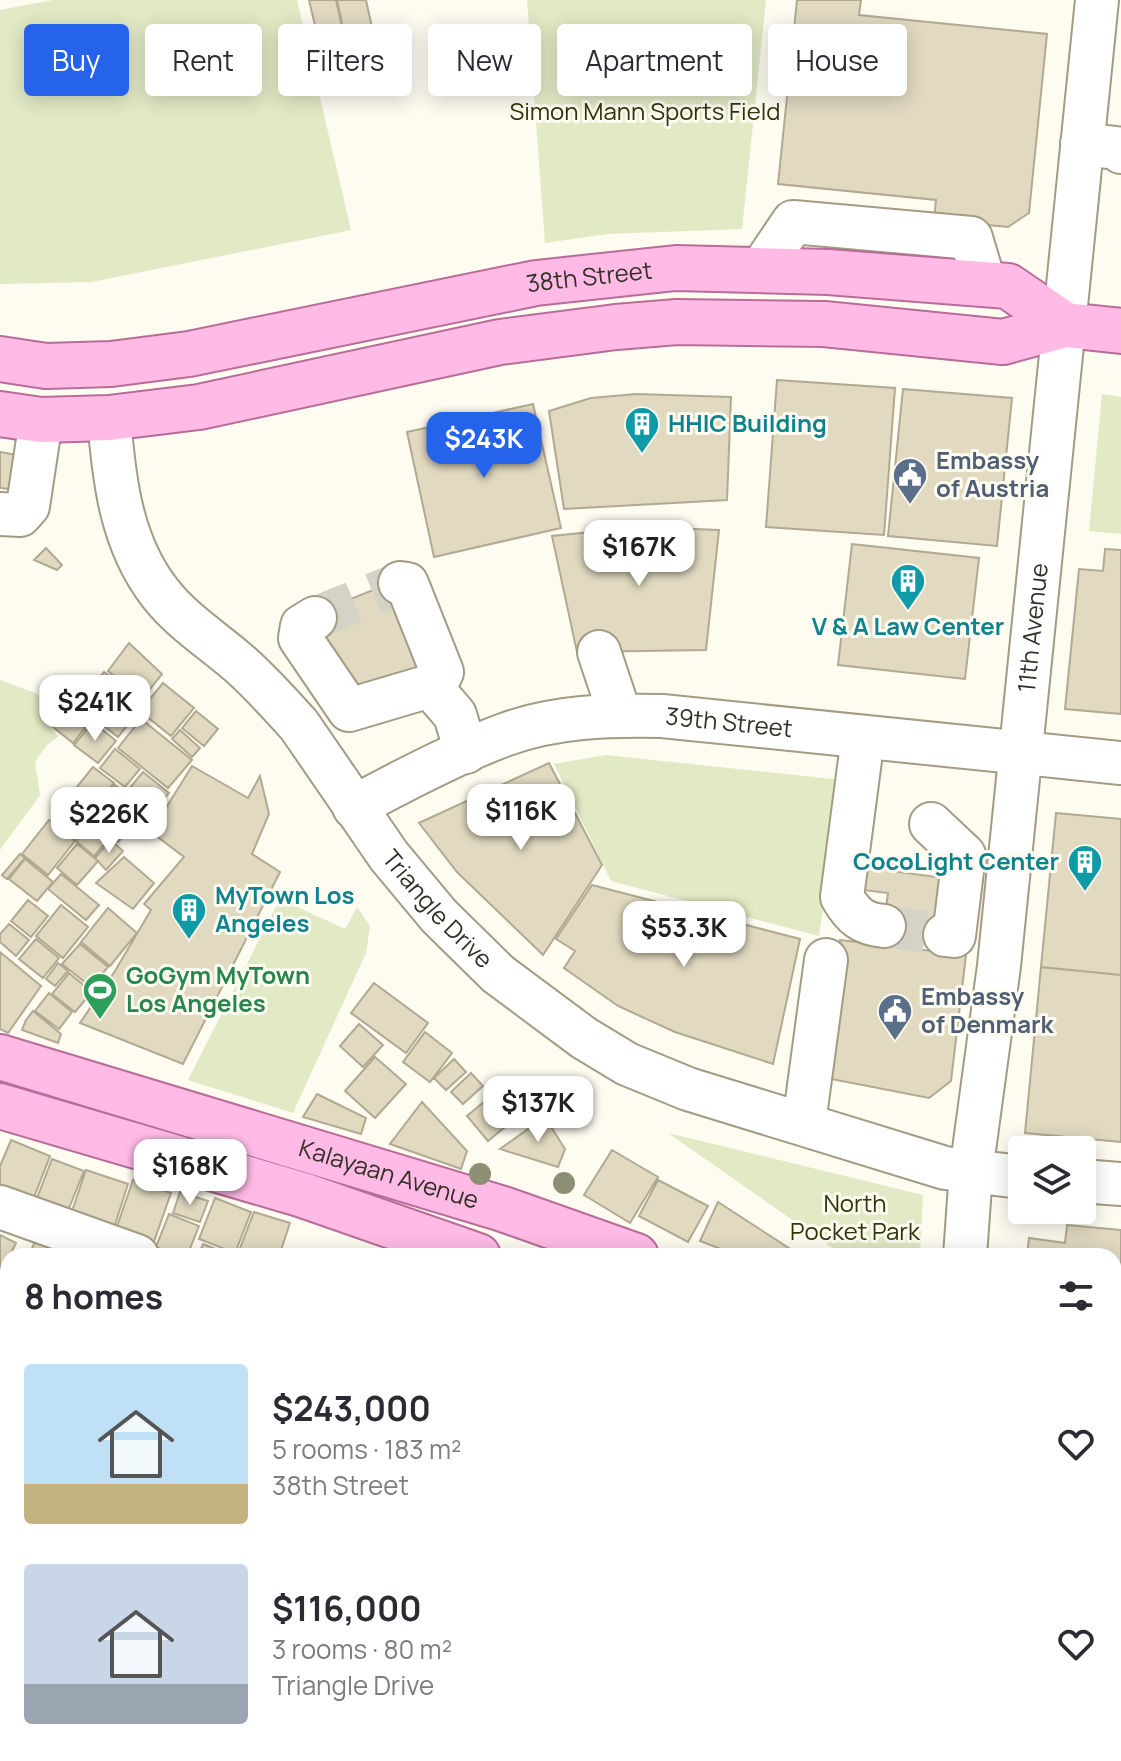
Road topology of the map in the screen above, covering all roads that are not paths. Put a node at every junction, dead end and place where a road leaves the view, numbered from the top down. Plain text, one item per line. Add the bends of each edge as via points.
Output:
1 (1097, 0) edge
2 (1102, 148) edge
3 (1065, 325) junction
4 (1121, 331) edge
5 (0, 359) edge
6 (20, 417) edge
7 (109, 418) junction
8 (0, 514) edge
9 (400, 583) dead end
10 (315, 618) dead end
11 (599, 652) dead end
12 (430, 686) junction
13 (620, 715) junction
14 (863, 737) junction
15 (466, 752) junction
16 (1020, 753) junction
17 (1121, 763) edge
18 (354, 807) junction
19 (931, 824) dead end
20 (884, 926) tunnel mouth
21 (945, 935) dead end
22 (826, 960) dead end
23 (0, 1057) edge
24 (0, 1106) edge
25 (804, 1123) junction
26 (971, 1172) junction
27 (1008, 1176) edge
28 (1096, 1182) edge
29 (1121, 1184) edge
30 (0, 1207) edge
31 (115, 1248) edge
32 (455, 1248) edge
33 (613, 1248) edge
34 (966, 1248) edge

1 - 2 street, 11th Avenue
2 - 3 street, 11th Avenue
3 - 4 main road, 38th Street
3 - 5 main road, 38th Street via 1008,286 762,268 676,268 536,283 189,354 46,366
3 - 7 main road, 38th Street via 1003,342 824,324 677,322 616,327 500,342 199,407
3 - 16 street, 11th Avenue
6 - 7 main road, 38th Street
6 - 8 street via 28,506 20,515
7 - 18 street, Triangle Drive via 118,503 144,569 180,615 251,674 299,725
9 - 12 street via 407,584 442,672
10 - 12 street via 302,626 300,638 349,710
11 - 13 street
12 - 15 street via 455,715
13 - 14 street, 39th Street
13 - 15 street, 39th Street via 547,723 504,734
14 - 16 street, 39th Street
14 - 20 street via 842,897 853,916
15 - 18 street, 39th Street
16 - 17 street, 39th Street
16 - 26 street, 11th Avenue
18 - 25 street, Triangle Drive via 411,885 467,945 584,1038 627,1064 688,1089
19 - 21 street via 964,855 954,936
22 - 25 street
23 - 33 main road, Kalayaan Avenue via 489,1204
24 - 32 main road, Kalayaan Avenue via 303,1195
25 - 26 street, Triangle Drive
26 - 27 street, Triangle Drive
26 - 34 street, 11th Avenue
28 - 29 street
30 - 31 street

